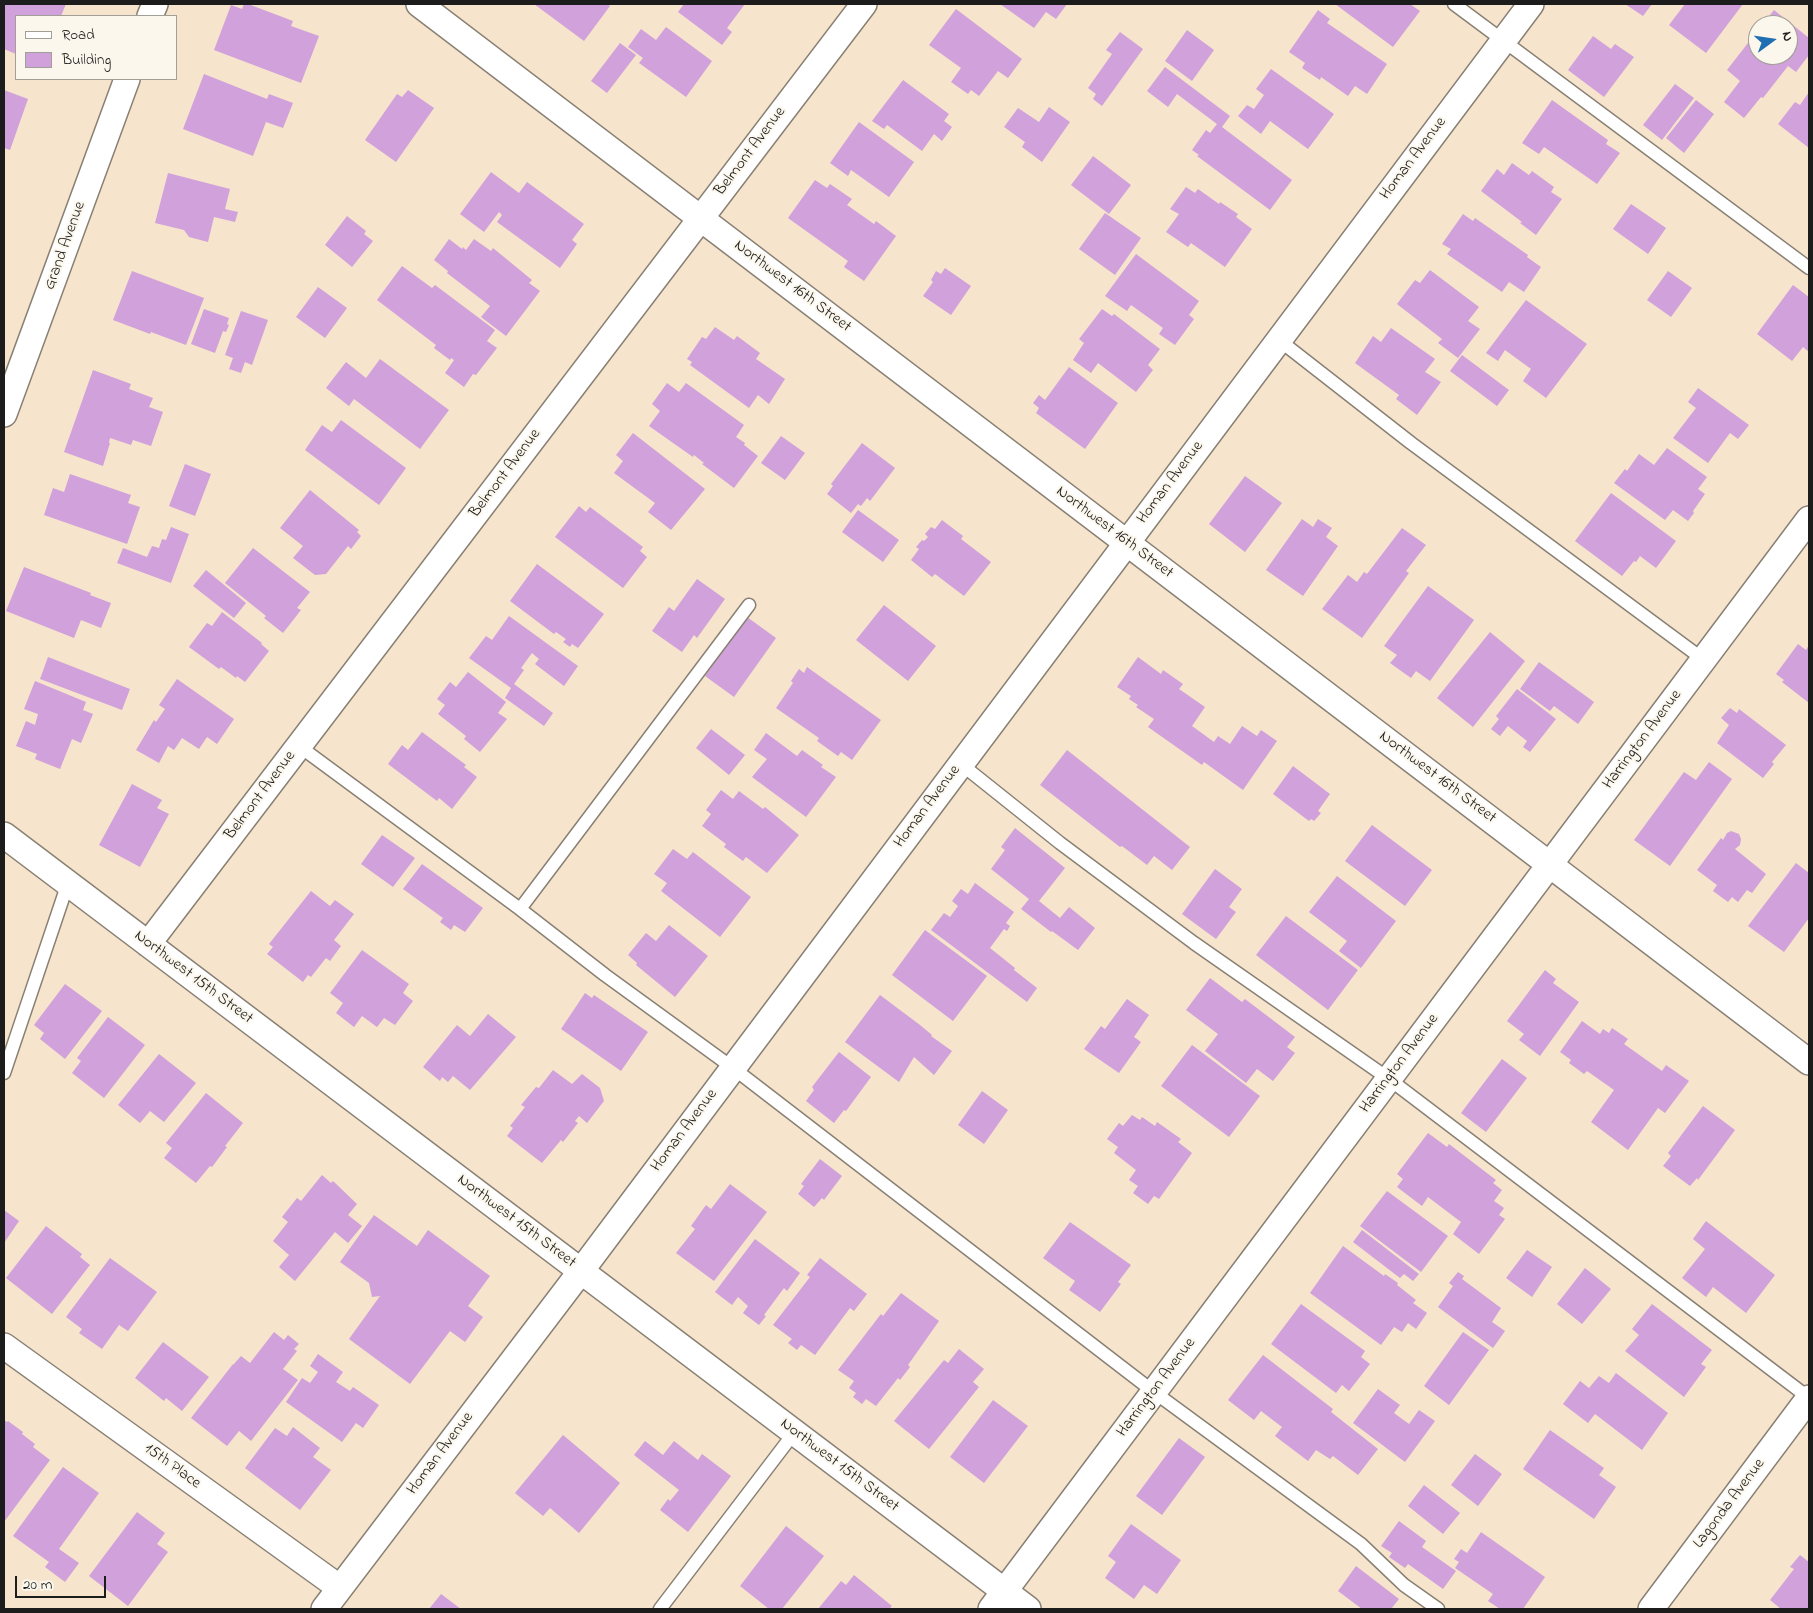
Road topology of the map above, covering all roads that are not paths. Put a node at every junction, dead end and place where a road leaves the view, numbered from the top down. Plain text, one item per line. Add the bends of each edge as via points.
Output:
1 (420, 4) edge
2 (864, 4) edge
3 (1454, 4) edge
4 (1531, 4) edge
5 (1504, 40) junction
6 (127, 80) edge
7 (701, 218) junction
8 (1809, 268) edge
9 (1279, 340) junction
10 (4, 414) edge
11 (1809, 520) edge
12 (1127, 542) junction
13 (749, 605) dead end
14 (1704, 660) junction
15 (299, 746) junction
16 (961, 764) junction
17 (4, 835) edge
18 (1550, 864) junction
19 (68, 883) junction
20 (520, 909) junction
21 (148, 944) junction
22 (1809, 1062) edge
23 (733, 1068) junction
24 (4, 1073) edge
25 (1389, 1079) junction
26 (581, 1271) junction
27 (4, 1346) edge
28 (1154, 1392) junction
29 (1809, 1398) edge
30 (794, 1433) junction
31 (340, 1588) junction
32 (998, 1600) edge
33 (324, 1609) edge
34 (660, 1609) edge
35 (1028, 1609) edge
36 (1438, 1609) edge
37 (1651, 1609) edge

1 - 7 street, Northwest 16th Street
2 - 7 street, Belmont Avenue
3 - 5 lane
4 - 5 street, Homan Avenue
5 - 8 lane
5 - 9 street, Homan Avenue
6 - 10 street, Grand Avenue
7 - 12 street, Northwest 16th Street
7 - 15 street, Belmont Avenue
9 - 12 street, Homan Avenue
9 - 14 lane
11 - 14 street, Harrington Avenue
12 - 16 street, Homan Avenue
12 - 18 street, Northwest 16th Street
13 - 20 lane
14 - 18 street, Harrington Avenue
15 - 20 lane
15 - 21 street, Belmont Avenue
16 - 23 street, Homan Avenue
16 - 25 lane via 1194,944
17 - 19 street, Northwest 15th Street
18 - 22 street, Northwest 16th Street
18 - 25 street, Harrington Avenue
19 - 21 street, Northwest 15th Street
19 - 24 lane
20 - 23 lane
21 - 26 street, Northwest 15th Street
23 - 26 street, Homan Avenue
23 - 28 lane
25 - 28 street, Harrington Avenue
25 - 29 lane
26 - 30 street, Northwest 15th Street
26 - 31 street, Homan Avenue
27 - 31 street, 15th Place
28 - 32 street, Harrington Avenue
28 - 36 lane via 1361,1544 1404,1585
29 - 37 street, Lagonda Avenue
30 - 32 street, Northwest 15th Street
30 - 34 lane
31 - 33 street, Homan Avenue
32 - 35 street, Northwest 15th Street

